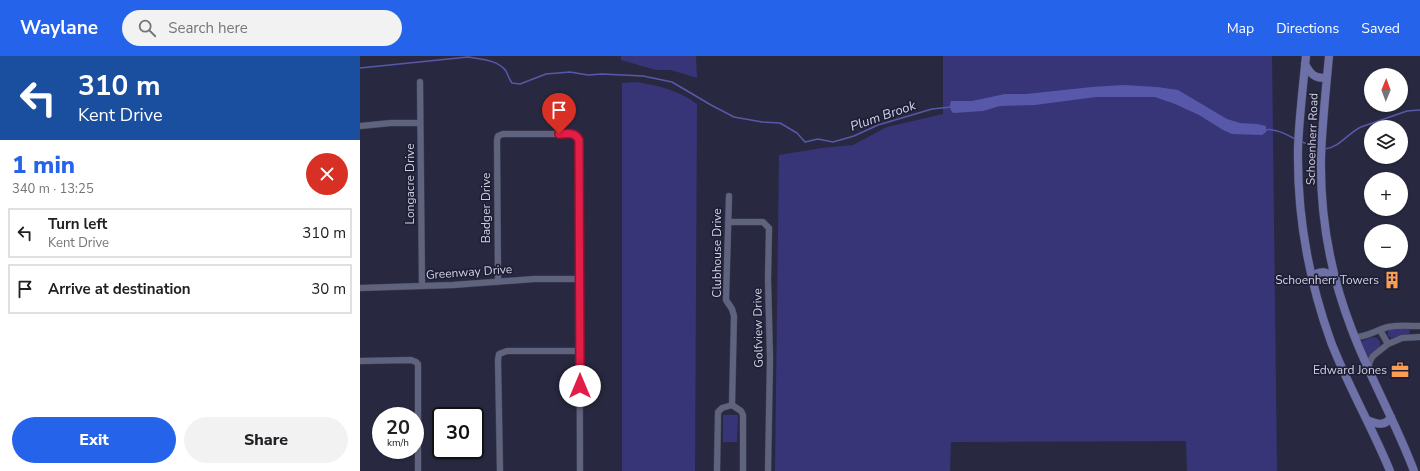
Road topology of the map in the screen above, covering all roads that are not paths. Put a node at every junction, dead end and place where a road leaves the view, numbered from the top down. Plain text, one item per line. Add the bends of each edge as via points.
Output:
1 (1329, 56) edge
2 (1306, 60) edge
3 (1327, 77) junction
4 (420, 82) dead end
5 (420, 122) junction
6 (360, 126) edge
7 (729, 196) dead end
8 (728, 222) junction
9 (1312, 277) junction
10 (1336, 278) junction
11 (580, 279) junction
12 (498, 282) junction
13 (422, 286) junction
14 (360, 288) edge
15 (1417, 326) edge
16 (1380, 330) junction
17 (1354, 337) junction
18 (1417, 337) edge
19 (1388, 344) junction
20 (580, 351) junction
21 (360, 361) edge
22 (1368, 370) junction
23 (732, 405) junction
24 (1391, 417) junction
25 (1367, 420) junction
26 (418, 471) edge
27 (500, 471) edge
28 (580, 471) edge
29 (717, 471) edge
30 (743, 471) edge
31 (768, 471) edge
32 (1390, 471) edge
33 (1414, 471) edge

1 - 3 main road, Schoenherr Road
2 - 3 main road via 1314,76
2 - 9 main road, Schoenherr Road via 1298,150 1301,216
3 - 10 main road, Schoenherr Road via 1322,182 1324,216
4 - 5 street, Longacre Drive
5 - 6 street
5 - 13 street, Longacre Drive
7 - 8 street, Clubhouse Drive
8 - 23 street, Clubhouse Drive via 726,300 734,316
8 - 31 street, Golfview Drive via 763,222 769,228
9 - 10 main road via 1320,272
9 - 25 main road, Schoenherr Road via 1337,356
10 - 17 main road, Schoenherr Road
11 - 12 street, Greenway Drive
11 - 12 street, Badger Drive via 577,136 500,135 497,140
11 - 20 street
12 - 13 street, Greenway Drive
13 - 14 street, Greenway Drive
15 - 16 street via 1394,326
15 - 18 street
16 - 17 street via 1364,337
16 - 19 street
17 - 22 main road, Schoenherr Road
18 - 19 street via 1402,338
19 - 22 street via 1373,356
20 - 27 street via 499,354
20 - 28 street
21 - 26 street via 411,360 418,364
22 - 24 main road, Schoenherr Road
23 - 29 street via 718,412
23 - 30 street via 742,415
24 - 25 main road via 1381,424
24 - 33 main road, Schoenherr Road
25 - 32 main road, Schoenherr Road

